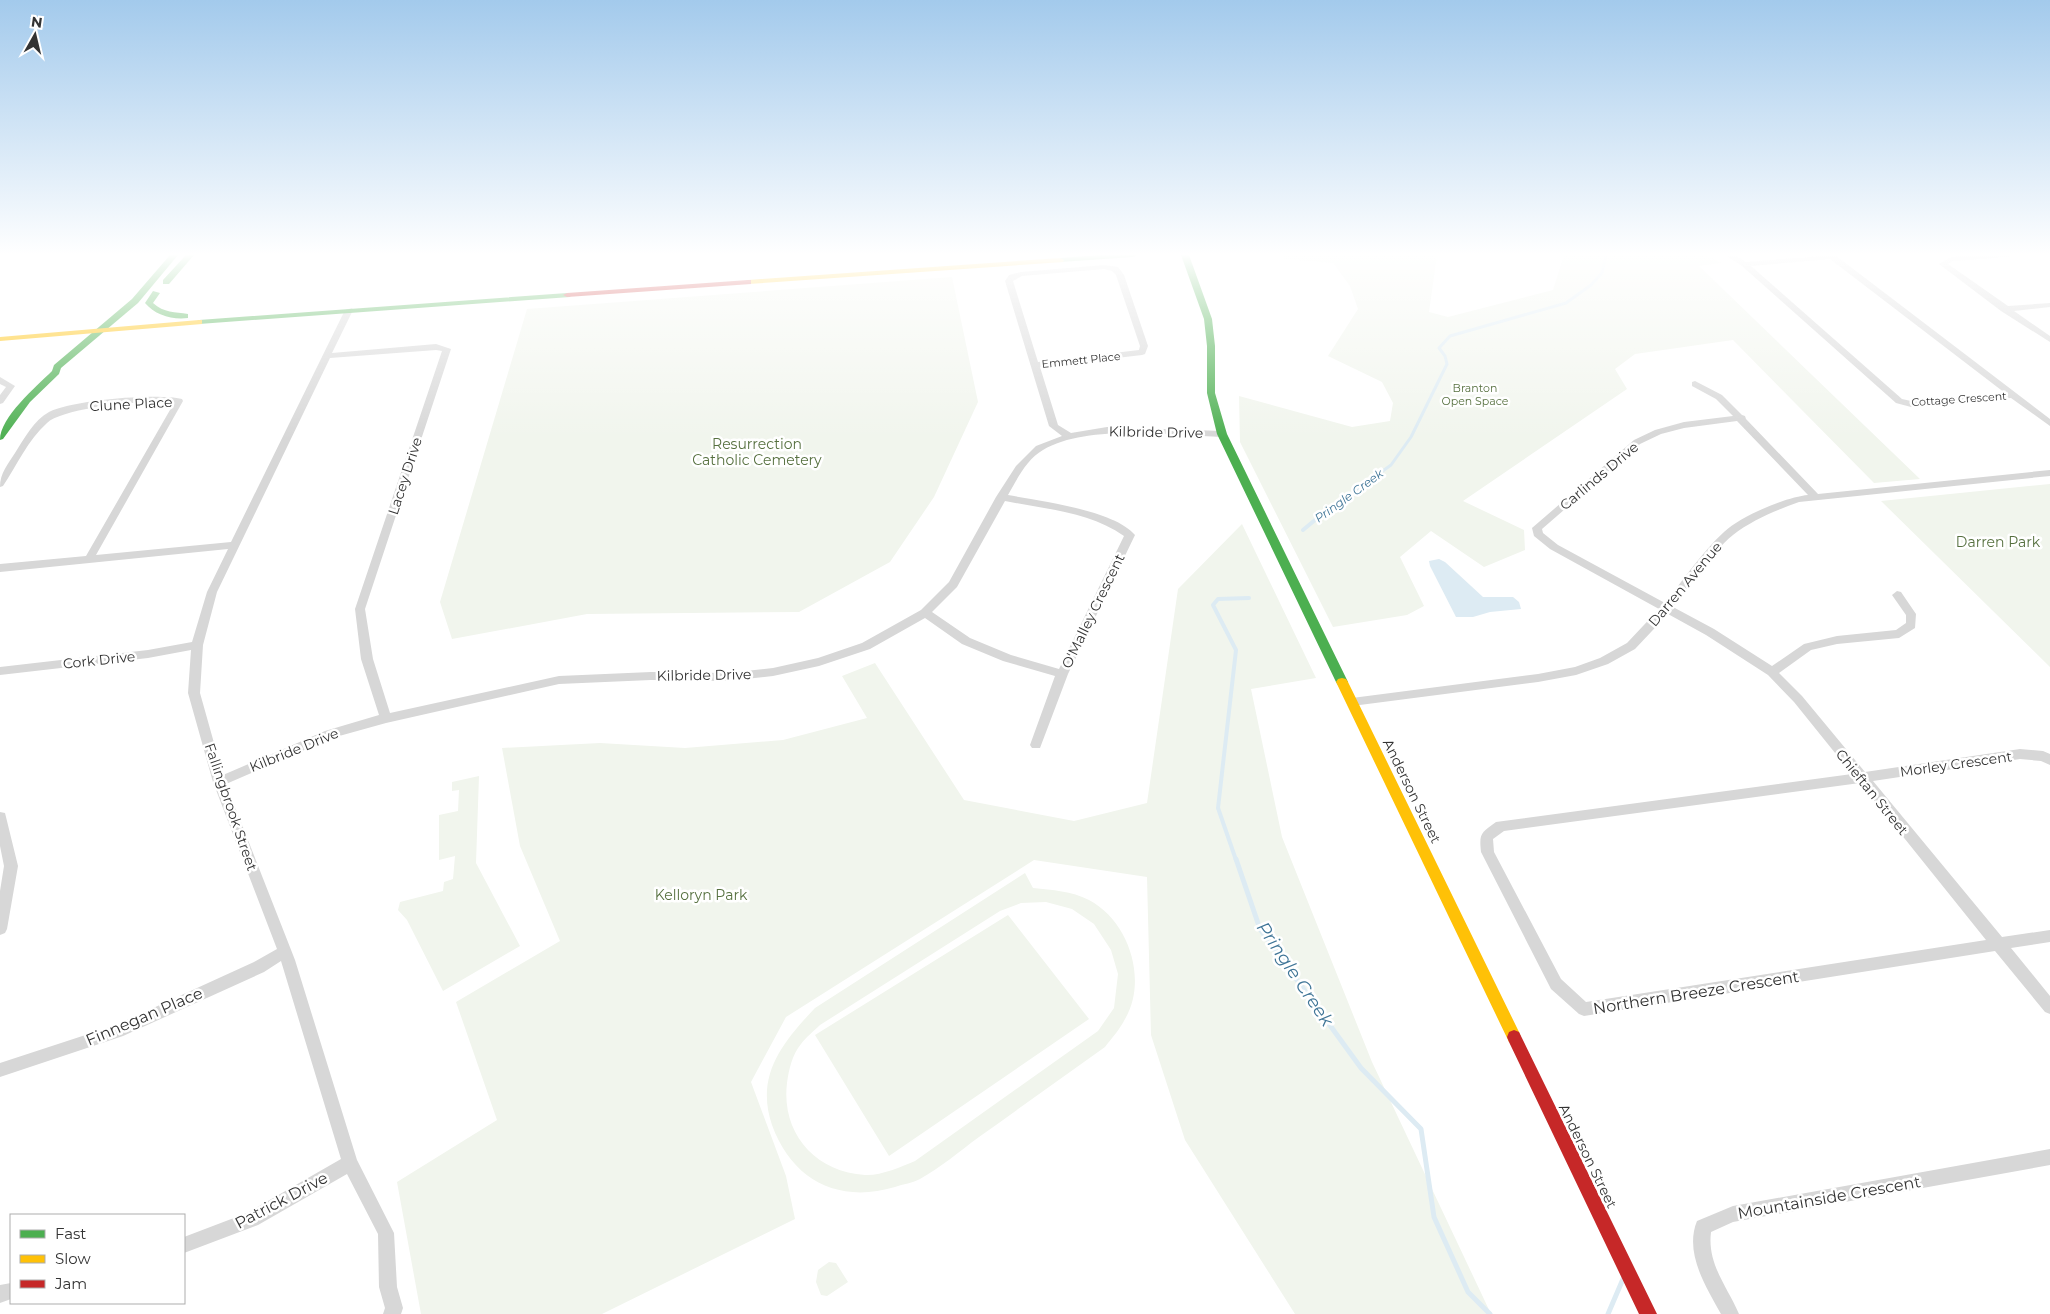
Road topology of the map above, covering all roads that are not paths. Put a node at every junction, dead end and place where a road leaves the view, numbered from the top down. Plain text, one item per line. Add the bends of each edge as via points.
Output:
1 (121, 316) edge
2 (125, 316) edge
3 (184, 316) edge
4 (255, 316) edge
5 (346, 316) edge
6 (1019, 316) edge
7 (1134, 316) edge
8 (1207, 316) edge
9 (1804, 316) edge
10 (1909, 316) edge
11 (2015, 316) edge
12 (112, 326) junction
13 (0, 331) edge
14 (50, 334) junction
15 (0, 339) edge
16 (2050, 340) edge
17 (328, 356) junction
18 (69, 357) junction
19 (1034, 365) junction
20 (56, 372) junction
21 (0, 380) edge
22 (1696, 384) dead end
23 (2013, 395) junction
24 (0, 401) edge
25 (1742, 418) junction
26 (2050, 423) edge
27 (1222, 434) junction
28 (1069, 436) junction
29 (0, 437) edge
30 (2050, 473) edge
31 (0, 484) edge
32 (1815, 496) junction
33 (1002, 497) junction
34 (233, 545) junction
35 (89, 559) junction
36 (0, 568) edge
37 (1897, 595) dead end
38 (1666, 609) junction
39 (925, 613) junction
40 (197, 645) junction
41 (0, 671) edge
42 (1772, 672) junction
43 (1062, 674) junction
44 (1352, 702) junction
45 (386, 718) junction
46 (1036, 745) dead end
47 (2050, 760) edge
48 (1861, 778) junction
49 (219, 782) junction
50 (0, 817) edge
51 (0, 929) edge
52 (2050, 936) edge
53 (1998, 946) junction
54 (285, 952) junction
55 (2050, 1007) edge
56 (0, 1070) edge
57 (2050, 1157) edge
58 (350, 1164) junction
59 (185, 1245) edge
60 (392, 1314) edge
61 (1648, 1314) edge
62 (1730, 1314) edge

1 - 12 main road
2 - 12 main road
3 - 12 main road
4 - 12 main road
5 - 17 street, Fallingbrook Street
6 - 19 street, Emmett Place
7 - 19 street, Emmett Place via 1144,346 1142,352
8 - 27 main road, Anderson Street via 1212,346 1211,393
9 - 23 street, Cottage Crescent via 1899,401 1911,404
10 - 23 street
11 - 16 street
12 - 13 main road
12 - 14 main road
12 - 18 main road
12 - 20 main road
14 - 15 main road
14 - 18 main road via 71,343
17 - 34 street, Fallingbrook Street
17 - 45 street, Lacey Drive via 436,347 447,349 360,609 367,659
18 - 20 main road via 57,367
19 - 28 street, Emmett Place via 1054,426
20 - 29 main road via 27,400
21 - 24 street via 11,386
22 - 25 street via 1718,397
23 - 26 street
25 - 32 street
25 - 38 street, Carlinds Drive via 1684,424 1637,442 1537,528 1538,534 1554,547
27 - 28 street, Kilbride Drive via 1107,430
27 - 44 main road, Anderson Street
28 - 33 street, Kilbride Drive via 1039,448 1019,468
30 - 32 street, Darren Avenue
31 - 35 street, Clune Place via 44,420 55,412 76,407 179,400
32 - 38 street, Darren Avenue via 1798,498 1770,509 1730,532
33 - 39 street, Kilbride Drive via 953,584
33 - 43 street, O'Malley Crescent via 1101,518 1120,526 1130,535
34 - 35 street
34 - 40 street, Fallingbrook Street via 212,592
35 - 36 street
37 - 42 street via 1911,614 1911,625 1899,634 1837,640 1808,647
38 - 42 street, Chieftan Street via 1710,632
38 - 44 street, Darren Avenue via 1631,646 1576,671
39 - 43 street, O'Malley Crescent via 966,641 1007,658
39 - 45 street, Kilbride Drive via 866,646 819,662 773,672 727,677 559,680
40 - 41 street, Cork Drive via 148,654
40 - 49 street, Fallingbrook Street via 194,693
42 - 48 street, Chieftan Street via 1798,699
43 - 46 street
44 - 61 main road, Anderson Street
45 - 49 street, Kilbride Drive via 329,734
47 - 48 street, Morley Crescent via 2043,756 2020,754
48 - 53 street, Chieftan Street
48 - 53 street, Northern Breeze Crescent via 1501,826 1486,837 1488,852 1556,984 1584,1009
49 - 54 street, Fallingbrook Street
50 - 51 street via 11,866
52 - 53 street
53 - 55 street, Chieftan Street
54 - 56 street, Finnegan Place via 118,1031
54 - 58 street, Fallingbrook Street
57 - 62 street, Mountainside Crescent via 1732,1214 1717,1220 1703,1227 1700,1242 1704,1264
58 - 59 street, Patrick Drive via 252,1219
58 - 60 street, Fallingbrook Street via 386,1233

